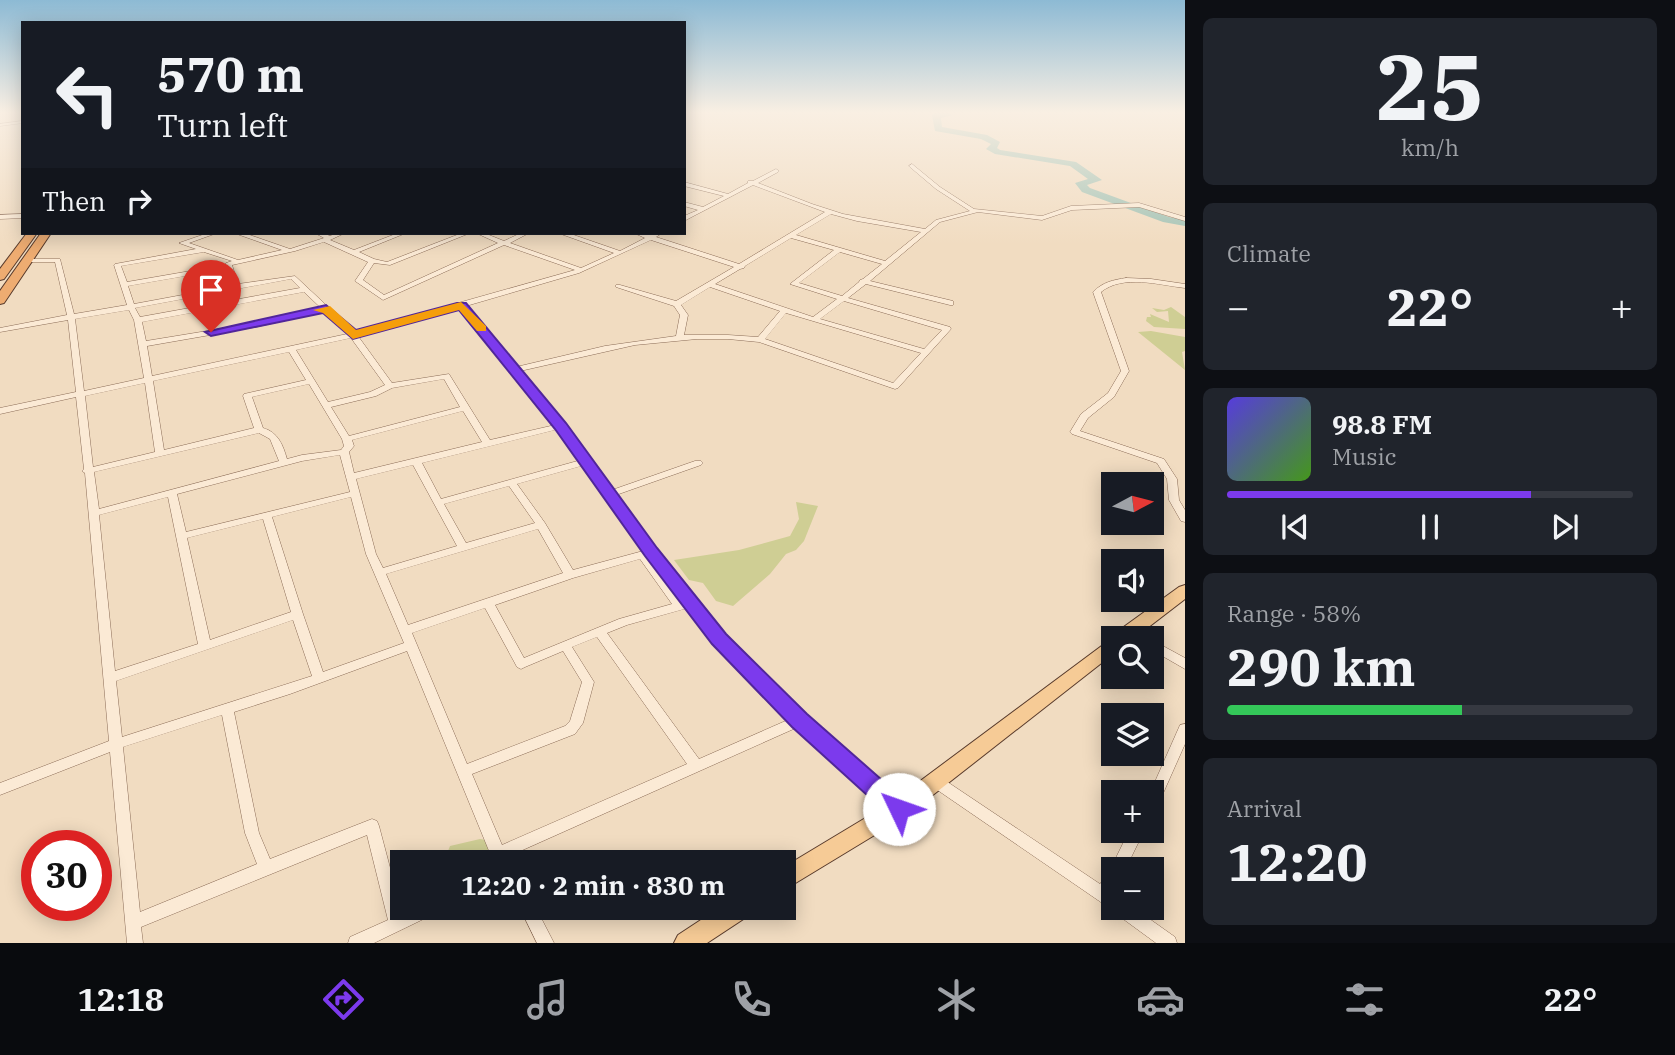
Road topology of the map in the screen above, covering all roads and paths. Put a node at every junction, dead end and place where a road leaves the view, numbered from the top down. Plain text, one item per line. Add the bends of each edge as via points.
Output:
1 (912, 166) dead end
2 (776, 171) dead end
3 (750, 183) junction
4 (686, 185) edge
5 (729, 196) junction
6 (686, 205) edge
7 (703, 209) junction
8 (975, 210) junction
9 (831, 211) junction
10 (21, 216) edge
11 (0, 217) edge
12 (686, 218) edge
13 (1185, 219) edge
14 (926, 230) junction
15 (30, 235) edge
16 (45, 235) edge
17 (208, 235) edge
18 (245, 235) edge
19 (321, 235) edge
20 (337, 235) edge
21 (397, 235) edge
22 (462, 235) edge
23 (484, 235) edge
24 (522, 235) edge
25 (569, 235) edge
26 (644, 235) edge
27 (654, 235) edge
28 (792, 236) junction
29 (650, 237) junction
30 (327, 239) junction
31 (504, 243) junction
32 (36, 248) junction
33 (20, 249) junction
34 (204, 250) junction
35 (838, 250) junction
36 (290, 251) junction
37 (354, 252) junction
38 (620, 253) junction
39 (27, 260) junction
40 (236, 261) junction
41 (372, 261) junction
42 (886, 263) junction
43 (229, 266) junction
44 (742, 267) junction
45 (580, 270) junction
46 (0, 277) edge
47 (862, 281) junction
48 (124, 285) junction
49 (711, 285) junction
50 (618, 286) dead end
51 (1185, 286) edge
52 (234, 287) junction
53 (306, 289) junction
54 (841, 299) junction
55 (0, 300) edge
56 (950, 303) dead end
57 (677, 304) junction
58 (461, 305) junction
59 (131, 307) junction
60 (326, 309) junction
61 (784, 310) junction
62 (71, 317) junction
63 (138, 320) junction
64 (814, 320) junction
65 (0, 330) edge
66 (353, 335) junction
67 (680, 336) junction
68 (760, 340) junction
69 (143, 344) junction
70 (291, 349) junction
71 (926, 352) junction
72 (513, 370) junction
73 (150, 379) junction
74 (312, 381) junction
75 (390, 386) junction
76 (82, 393) junction
77 (328, 405) junction
78 (466, 408) junction
79 (0, 411) edge
80 (561, 426) junction
81 (259, 430) junction
82 (348, 439) junction
83 (487, 443) junction
84 (344, 452) junction
85 (159, 454) junction
86 (416, 461) junction
87 (586, 462) junction
88 (284, 463) junction
89 (698, 463) dead end
90 (87, 471) junction
91 (350, 477) junction
92 (511, 482) junction
93 (172, 493) junction
94 (356, 493) junction
95 (609, 494) junction
96 (441, 502) junction
97 (94, 513) junction
98 (266, 514) junction
99 (1185, 519) edge
100 (541, 525) junction
101 (182, 536) junction
102 (463, 548) junction
103 (381, 572) junction
104 (570, 575) junction
105 (1185, 591) edge
106 (488, 603) junction
107 (684, 605) junction
108 (297, 614) junction
109 (1141, 626) edge
110 (599, 631) junction
111 (408, 638) junction
112 (565, 645) junction
113 (205, 646) junction
114 (1164, 652) edge
115 (1101, 654) edge
116 (1185, 664) edge
117 (319, 677) junction
118 (110, 678) junction
119 (227, 707) junction
120 (800, 720) junction
121 (1185, 729) edge
122 (116, 744) junction
123 (697, 767) junction
124 (464, 771) junction
125 (1162, 780) edge
126 (935, 781) junction
127 (0, 789) edge
128 (899, 809) junction
129 (496, 850) edge
130 (519, 850) edge
131 (266, 868) junction
132 (796, 872) edge
133 (1101, 894) edge
134 (401, 920) edge
135 (534, 920) edge
136 (721, 920) edge
137 (1137, 920) edge
138 (396, 922) junction
139 (132, 923) junction
140 (135, 943) edge
141 (356, 943) edge
142 (546, 943) edge
143 (686, 943) edge
144 (1169, 943) edge

1 - 8 street
2 - 3 street
3 - 5 street
3 - 9 street
4 - 5 street
5 - 7 street
6 - 7 street
7 - 12 street
8 - 13 street via 1042,218 1071,208 1139,205
8 - 14 street via 938,221
9 - 14 street
9 - 28 street
10 - 11 street
14 - 42 street
15 - 33 highway
16 - 32 highway
17 - 34 street via 182,243
18 - 36 street
19 - 30 street
20 - 30 street
21 - 37 street
22 - 41 street via 388,264
23 - 31 street
24 - 31 street
25 - 38 street
26 - 29 street
27 - 29 street
28 - 35 street
28 - 44 street
29 - 38 street
29 - 44 street
30 - 36 street
30 - 37 street
31 - 41 street via 383,298 359,281
31 - 45 street
32 - 33 highway
32 - 39 highway
33 - 46 highway
34 - 40 street
34 - 48 street via 117,265
35 - 42 street
35 - 54 street via 794,284
36 - 40 street
37 - 41 street
38 - 45 street
39 - 55 highway
39 - 62 street via 58,260
40 - 43 street
42 - 47 street
43 - 48 street
43 - 52 street
44 - 49 street
45 - 58 street
47 - 54 street
47 - 56 street
48 - 59 street
49 - 57 street
49 - 61 street
50 - 57 street
51 - 99 street via 1123,282 1100,288 1097,292 1125,371 1111,395 1084,416 1075,432 1161,461
52 - 53 street via 293,277
52 - 59 street
53 - 60 street
53 - 63 street
54 - 64 street
54 - 71 street via 947,329
57 - 67 street via 684,315
58 - 66 street
58 - 72 street
59 - 62 street
59 - 63 street
60 - 66 street
60 - 69 street
61 - 64 street
61 - 68 street
62 - 65 street
62 - 76 street
63 - 69 street
64 - 71 street
66 - 70 street
66 - 75 street
67 - 68 street via 721,334
67 - 72 street via 612,346
68 - 71 street via 895,386
69 - 73 street
70 - 73 street
70 - 74 street
72 - 80 street
73 - 76 street
73 - 85 street
74 - 77 street
74 - 81 street via 247,396
75 - 77 street
75 - 78 street via 446,376
76 - 79 street
76 - 90 street
77 - 82 street
78 - 82 street
78 - 83 street
80 - 83 street
80 - 87 street
81 - 85 street
81 - 88 street via 274,437
82 - 84 street
83 - 86 street
84 - 88 street
84 - 91 street
85 - 90 street
86 - 91 street
86 - 96 street
87 - 92 street
87 - 95 street
88 - 93 street
89 - 95 street
90 - 97 street
91 - 94 street
92 - 96 street
92 - 100 street
93 - 97 street
93 - 101 street
94 - 98 street
94 - 103 street via 371,554
95 - 107 street
96 - 102 street
97 - 118 street
98 - 101 street
98 - 108 street
100 - 102 street
100 - 104 street
101 - 113 street
102 - 103 street
103 - 111 street
104 - 106 street
104 - 107 street via 643,555
105 - 109 main road
106 - 111 street
106 - 112 street via 521,664
107 - 110 street
107 - 120 street
108 - 113 street
108 - 117 street
110 - 112 street
110 - 123 street
111 - 117 street
111 - 124 street
112 - 124 street via 588,682 576,723 570,730
113 - 118 street
114 - 116 street
115 - 126 main road
117 - 119 street
118 - 122 street
119 - 122 street
119 - 131 street via 252,833
120 - 123 street
120 - 128 street
121 - 125 street
122 - 127 street
122 - 139 street
123 - 130 street
124 - 129 street
126 - 128 main road
126 - 133 street
128 - 132 main road
131 - 138 street via 373,826
131 - 139 street
134 - 138 street
135 - 142 street
136 - 143 main road
137 - 144 street
138 - 141 street
139 - 140 street

